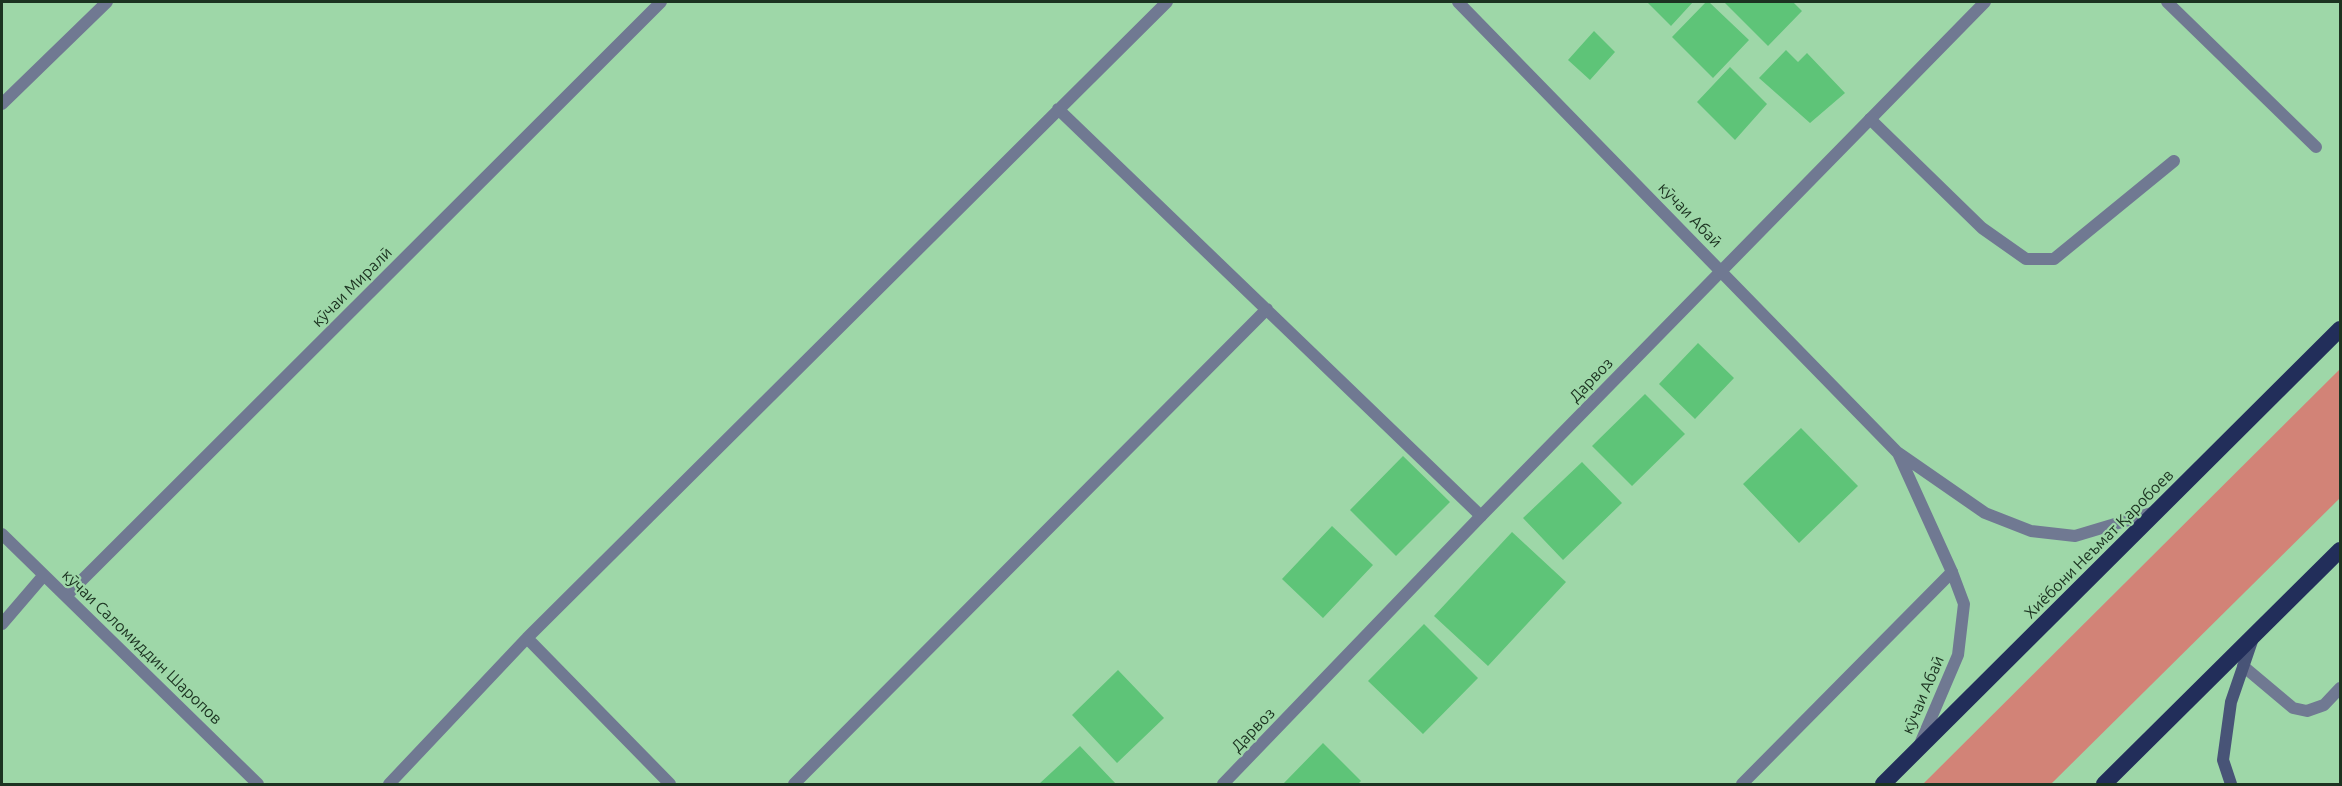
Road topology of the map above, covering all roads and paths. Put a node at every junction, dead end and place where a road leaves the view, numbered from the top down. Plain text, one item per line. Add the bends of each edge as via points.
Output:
1 (107, 2) edge
2 (661, 2) edge
3 (1167, 2) edge
4 (1458, 2) edge
5 (1985, 2) edge
6 (2167, 2) edge
7 (2, 104) edge
8 (1058, 110) junction
9 (1870, 119) junction
10 (2316, 147) dead end
11 (2174, 161) dead end
12 (1722, 270) junction
13 (1267, 309) junction
14 (2337, 335) edge
15 (1897, 452) junction
16 (2157, 511) junction
17 (1481, 516) junction
18 (2, 534) edge
19 (2340, 550) edge
20 (1952, 572) junction
21 (44, 575) junction
22 (66, 596) junction
23 (2, 624) edge
24 (2254, 637) junction
25 (527, 638) junction
26 (2243, 666) junction
27 (2340, 688) edge
28 (1918, 750) junction
29 (258, 784) edge
30 (389, 784) edge
31 (670, 784) edge
32 (794, 784) edge
33 (1223, 784) edge
34 (1742, 784) edge
35 (1883, 784) edge
36 (2104, 784) edge
37 (2230, 784) edge

1 - 7 street
2 - 22 street, кӯчаи Миралӣ
3 - 8 street
4 - 12 street, кӯчаи Абаӣ
5 - 9 street, Дарвоз
6 - 10 street
8 - 13 street
8 - 25 street
9 - 11 street via 1982,228 2026,259 2054,259
9 - 12 street, Дарвоз
12 - 15 street, кӯчаи Абаӣ
12 - 17 street, Дарвоз
13 - 17 street
13 - 32 street
14 - 16 highway, Хиёбони Неъмат Қаробоев
15 - 16 street, кӯчаи Абаӣ via 1985,513 2031,531 2075,536
15 - 20 street, кӯчаи Абаӣ
16 - 28 highway, Хиёбони Неъмат Қаробоев
17 - 33 street, Дарвоз
18 - 21 street, кӯчаи Саломиддин Шаропов
19 - 24 highway
20 - 28 street, кӯчаи Абаӣ via 1964,604 1958,655
20 - 34 street
21 - 22 street, кӯчаи Саломиддин Шаропов
21 - 23 street
22 - 29 street, кӯчаи Саломиддин Шаропов
24 - 26 main road
24 - 36 highway
25 - 30 street
25 - 31 street
26 - 27 street via 2294,708 2307,711 2324,705
26 - 37 main road via 2231,702 2223,760
28 - 35 highway, Хиёбони Неъмат Қаробоев

